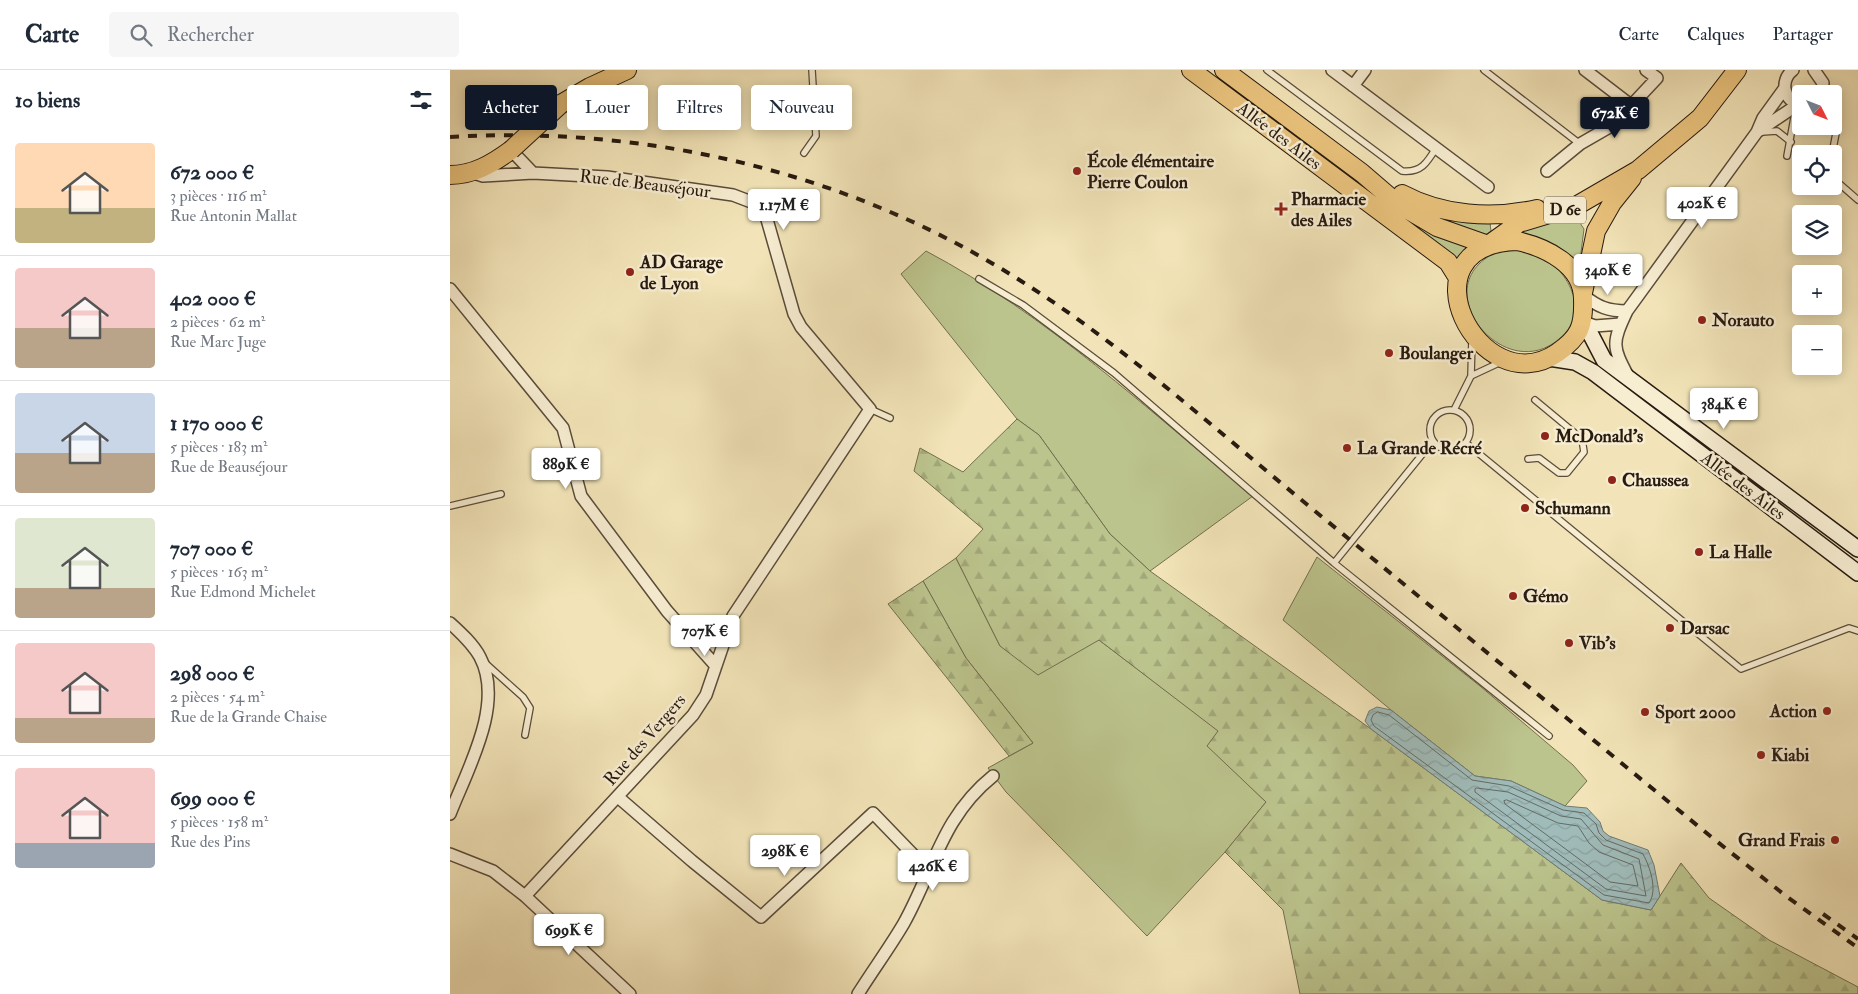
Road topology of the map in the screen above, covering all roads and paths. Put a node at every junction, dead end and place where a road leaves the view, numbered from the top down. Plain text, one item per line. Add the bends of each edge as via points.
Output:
1 (602, 70) edge
2 (627, 70) edge
3 (812, 70) edge
4 (1192, 70) edge
5 (1224, 70) edge
6 (1267, 70) edge
7 (1332, 70) edge
8 (1365, 70) edge
9 (1484, 70) edge
10 (1585, 70) edge
11 (1646, 70) edge
12 (1737, 70) edge
13 (1814, 70) edge
14 (1789, 71) edge
15 (1821, 85) edge
16 (1353, 86) junction
17 (1784, 89) junction
18 (1792, 101) edge
19 (561, 104) junction
20 (1632, 106) junction
21 (1792, 110) edge
22 (1792, 122) edge
23 (1757, 132) junction
24 (1791, 142) junction
25 (1580, 144) junction
26 (1436, 148) junction
27 (804, 153) dead end
28 (506, 154) junction
29 (1787, 156) dead end
30 (1638, 170) junction
31 (1547, 171) dead end
32 (472, 172) junction
33 (533, 173) junction
34 (1362, 173) junction
35 (450, 175) edge
36 (1842, 186) edge
37 (1488, 187) dead end
38 (1858, 200) edge
39 (1489, 245) junction
40 (1458, 278) junction
41 (979, 279) dead end
42 (450, 289) edge
43 (1583, 294) junction
44 (1627, 311) junction
45 (1621, 324) junction
46 (1582, 325) junction
47 (1472, 334) junction
48 (1550, 358) junction
49 (1508, 359) junction
50 (1470, 376) junction
51 (1628, 376) junction
52 (1535, 400) dead end
53 (870, 409) junction
54 (1454, 410) junction
55 (890, 418) dead end
56 (1433, 442) junction
57 (1466, 443) junction
58 (1528, 459) dead end
59 (501, 494) dead end
60 (450, 506) edge
61 (1858, 549) edge
62 (1334, 563) junction
63 (1858, 573) edge
64 (450, 623) edge
65 (1858, 630) edge
66 (481, 659) junction
67 (716, 666) junction
68 (525, 735) dead end
69 (1549, 736) dead end
70 (993, 776) dead end
71 (455, 786) edge
72 (618, 797) junction
73 (450, 814) edge
74 (450, 854) edge
75 (928, 870) junction
76 (525, 896) junction
77 (630, 994) edge
78 (858, 994) edge

1 - 19 main road via 572,91
2 - 19 main road
3 - 27 lane via 816,136
4 - 40 main road, Allée des Ailes via 1448,262
5 - 34 main road, Allée des Ailes
6 - 26 lane via 1402,171 1413,172 1425,166
7 - 16 street
8 - 16 street
9 - 25 lane
10 - 20 street
11 - 20 street via 1656,78
12 - 30 main road, D 6e via 1700,118
13 - 15 street via 1821,77
14 - 17 street
16 - 26 street
17 - 18 street
17 - 23 street
19 - 28 main road, Rue de Beauséjour, bridge
20 - 25 street via 1613,125
21 - 23 street
22 - 24 lane
23 - 24 lane via 1777,131
23 - 44 street
24 - 29 lane
25 - 31 street
26 - 37 street
28 - 32 main road, Rue de Beauséjour
28 - 33 street
30 - 34 main road via 1566,202 1511,213 1462,214 1418,203
30 - 39 main road, D 6e via 1576,206 1519,223
30 - 43 main road, D 6e via 1612,203 1596,231
32 - 33 street, Rue de Beauséjour via 484,176
32 - 35 main road, Rue de Beauséjour
33 - 53 street, Rue de Beauséjour via 607,177 733,195 754,203 766,216 794,314
34 - 39 main road, Allée des Ailes via 1406,209 1437,227
36 - 38 lane
39 - 40 main road via 1464,264
39 - 43 main road via 1517,241 1552,253 1577,278
40 - 47 main road via 1459,308 1464,324
41 - 62 lane via 1023,305 1114,372
42 - 67 street via 563,428 581,496 667,611
43 - 44 street via 1603,309
43 - 46 main road
44 - 45 street
45 - 46 street
45 - 51 street via 1614,343
46 - 48 main road via 1565,347
46 - 51 main road, Allée des Ailes via 1604,360
47 - 49 main road via 1493,353
47 - 50 lane
48 - 49 main road via 1519,362
48 - 63 main road, Allée des Ailes via 1575,362 1593,372
49 - 50 lane
50 - 54 lane
51 - 61 main road, Allée des Ailes
52 - 58 lane via 1582,439 1584,452 1567,473 1559,474 1539,458
53 - 55 lane
53 - 67 street, Rue des Vergers via 733,616
54 - 56 lane via 1444,410 1435,416 1430,432
54 - 57 lane via 1464,414 1470,423
56 - 57 lane via 1452,450
56 - 62 lane
57 - 65 lane via 1742,669 1849,628
59 - 60 lane
62 - 69 lane
64 - 66 street
66 - 68 lane via 523,697 530,708
66 - 71 street via 489,690 488,711
67 - 72 street, Rue des Vergers via 706,695 693,715
70 - 75 street via 966,801 947,830
71 - 73 street
72 - 75 street via 761,917 873,813
72 - 76 street, Rue des Vergers
74 - 76 street via 493,871
75 - 78 street via 904,922
76 - 77 street

